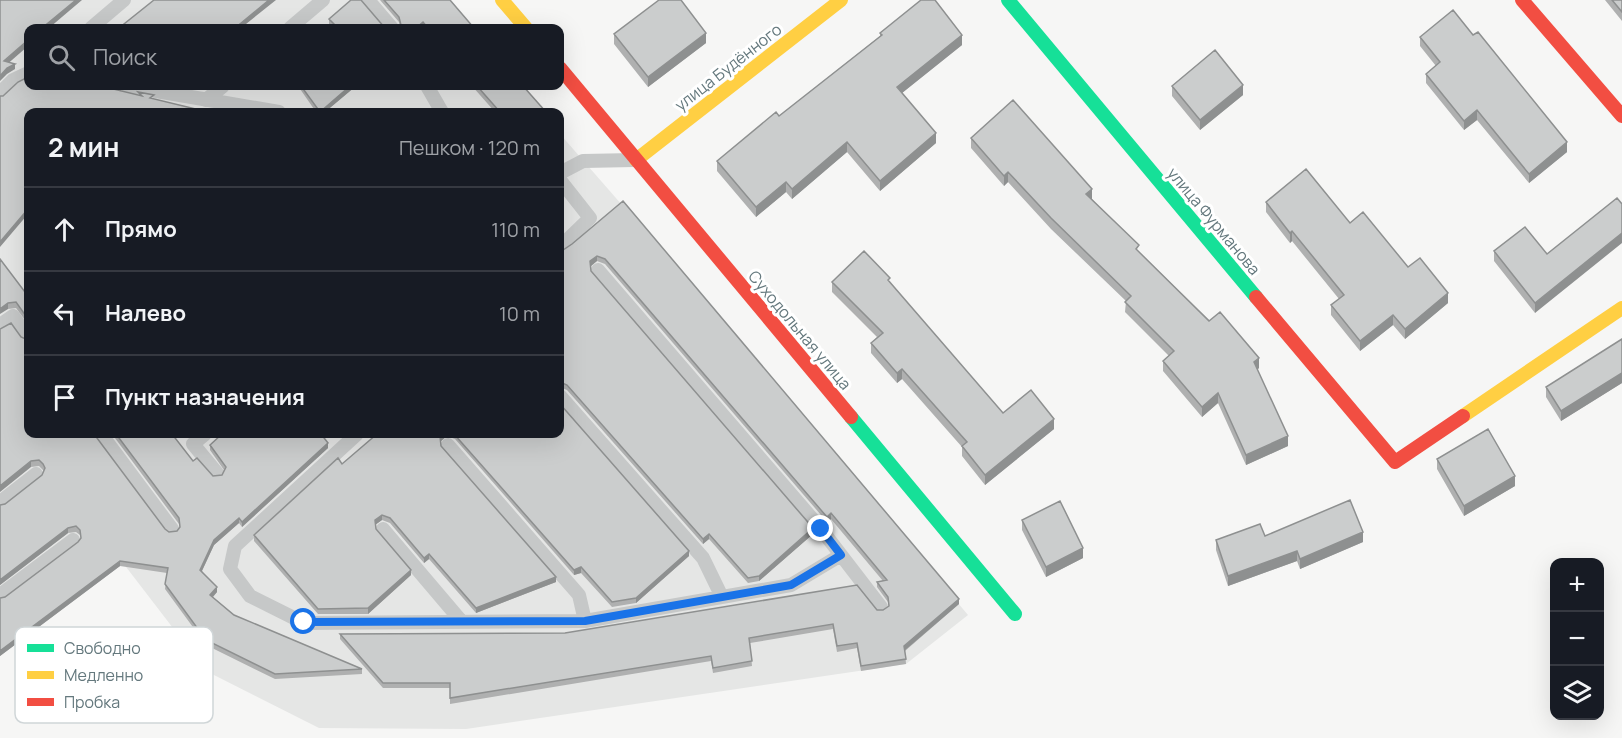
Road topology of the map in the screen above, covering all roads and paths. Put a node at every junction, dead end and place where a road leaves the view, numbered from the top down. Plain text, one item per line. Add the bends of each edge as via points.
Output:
1 (124, 0) edge
2 (324, 0) edge
3 (368, 0) edge
4 (502, 0) edge
5 (841, 0) edge
6 (1008, 0) edge
7 (1522, 0) edge
8 (96, 24) edge
9 (295, 24) edge
10 (389, 24) edge
11 (523, 24) edge
12 (564, 73) edge
13 (24, 75) edge
14 (150, 90) edge
15 (218, 90) edge
16 (429, 90) edge
17 (0, 93) edge
18 (206, 100) junction
19 (255, 108) edge
20 (440, 108) edge
21 (1622, 116) edge
22 (636, 160) junction
23 (564, 171) edge
24 (564, 185) edge
25 (564, 243) edge
26 (598, 270) dead end
27 (1622, 308) edge
28 (0, 325) edge
29 (24, 331) edge
30 (564, 401) edge
31 (104, 438) edge
32 (353, 438) edge
33 (190, 439) edge
34 (448, 446) dead end
35 (217, 473) edge
36 (36, 474) dead end
37 (0, 502) edge
38 (172, 529) edge
39 (383, 529) dead end
40 (73, 540) dead end
41 (841, 555) junction
42 (0, 595) edge
43 (722, 597) junction
44 (881, 607) edge
45 (1015, 614) dead end
46 (585, 621) junction
47 (462, 622) junction

1 - 8 lane
2 - 9 lane
3 - 10 lane
4 - 11 street
5 - 22 street, улица Будённого
6 - 27 street, улица Фурманова via 1395,462
7 - 21 street
12 - 22 street, Суходольная улица
13 - 17 lane
14 - 18 lane
15 - 18 lane
16 - 20 lane
18 - 19 lane
22 - 23 lane via 583,161
22 - 45 street, Суходольная улица
24 - 25 lane via 590,218
26 - 41 lane
28 - 29 lane via 13,315
30 - 43 lane via 703,558
31 - 38 lane
32 - 47 lane via 235,546 230,569 250,596 304,622
33 - 35 lane
34 - 46 lane via 579,595
36 - 37 lane
39 - 47 lane
40 - 42 lane
41 - 43 lane via 791,585
41 - 44 lane
43 - 46 lane
46 - 47 lane

